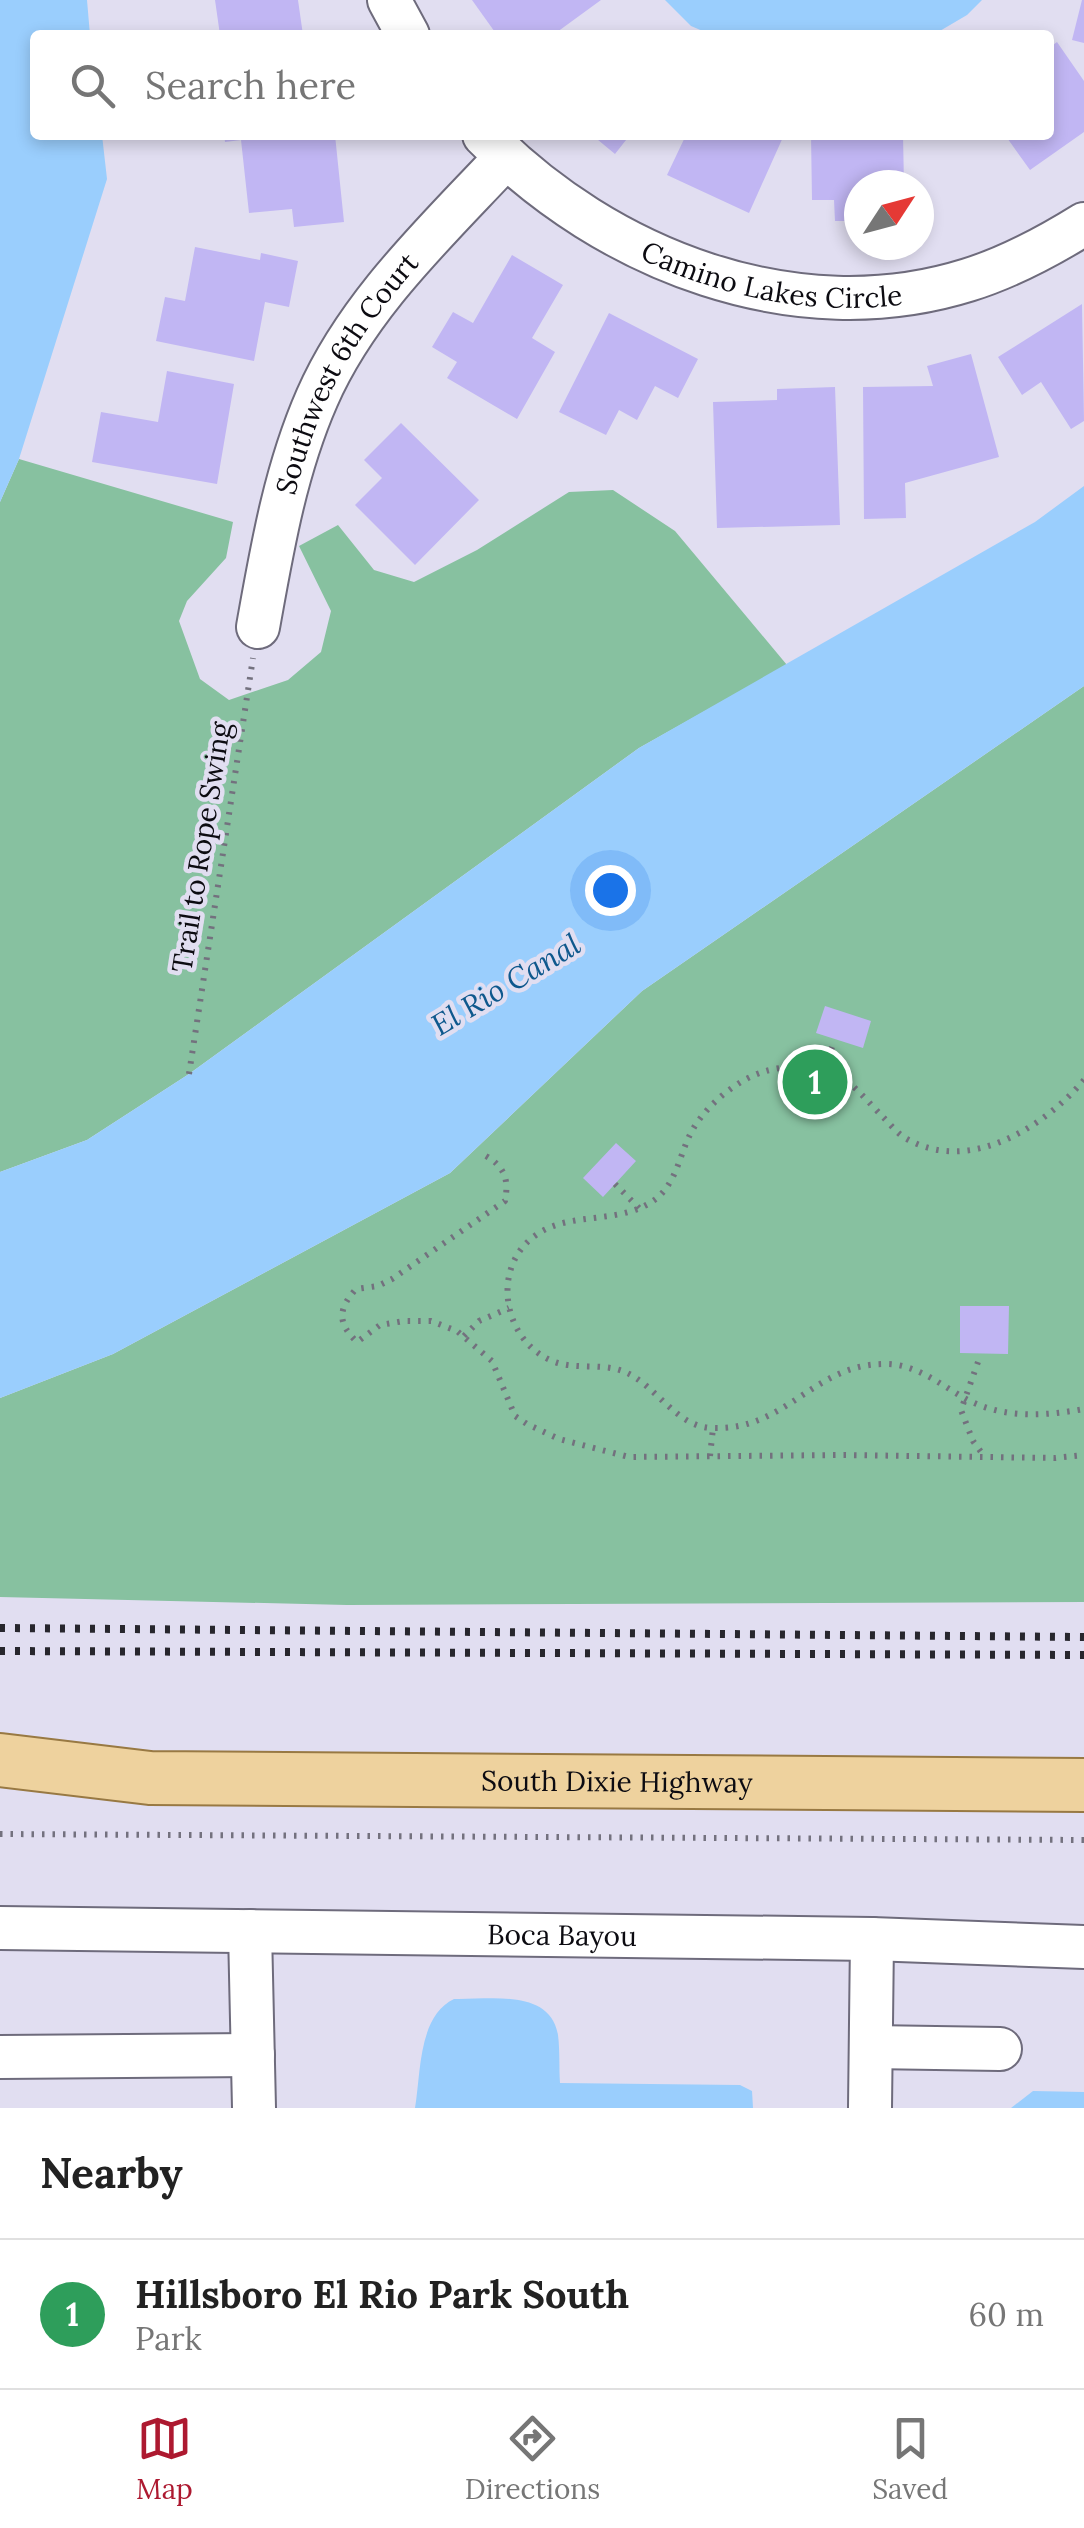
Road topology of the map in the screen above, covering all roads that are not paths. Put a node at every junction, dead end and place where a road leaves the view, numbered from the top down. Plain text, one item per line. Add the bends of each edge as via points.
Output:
1 (389, 0) edge
2 (405, 30) edge
3 (495, 146) edge
4 (1084, 224) edge
5 (258, 627) road end
6 (0, 1760) edge
7 (150, 1778) junction
8 (1084, 1785) edge
9 (0, 1796) edge
10 (0, 1928) edge
11 (250, 1931) junction
12 (872, 1939) junction
13 (1084, 1947) edge
14 (871, 2047) junction
15 (1000, 2048) dead end
16 (253, 2055) junction
17 (0, 2057) edge
18 (254, 2108) edge
19 (870, 2108) edge

1 - 2 street
3 - 4 street, Camino Lakes Circle via 581,215 637,246 696,271 793,294 863,298 932,289 1000,269
3 - 5 street, Southwest 6th Court via 348,340 318,394 279,512
6 - 7 main road, South Dixie Highway
7 - 8 main road, South Dixie Highway
7 - 9 main road, South Dixie Highway
10 - 11 street, Boca Bayou
11 - 12 street, Boca Bayou
11 - 16 street
12 - 13 street, Boca Bayou
12 - 14 street
14 - 15 street
14 - 19 street
16 - 17 street
16 - 18 street

